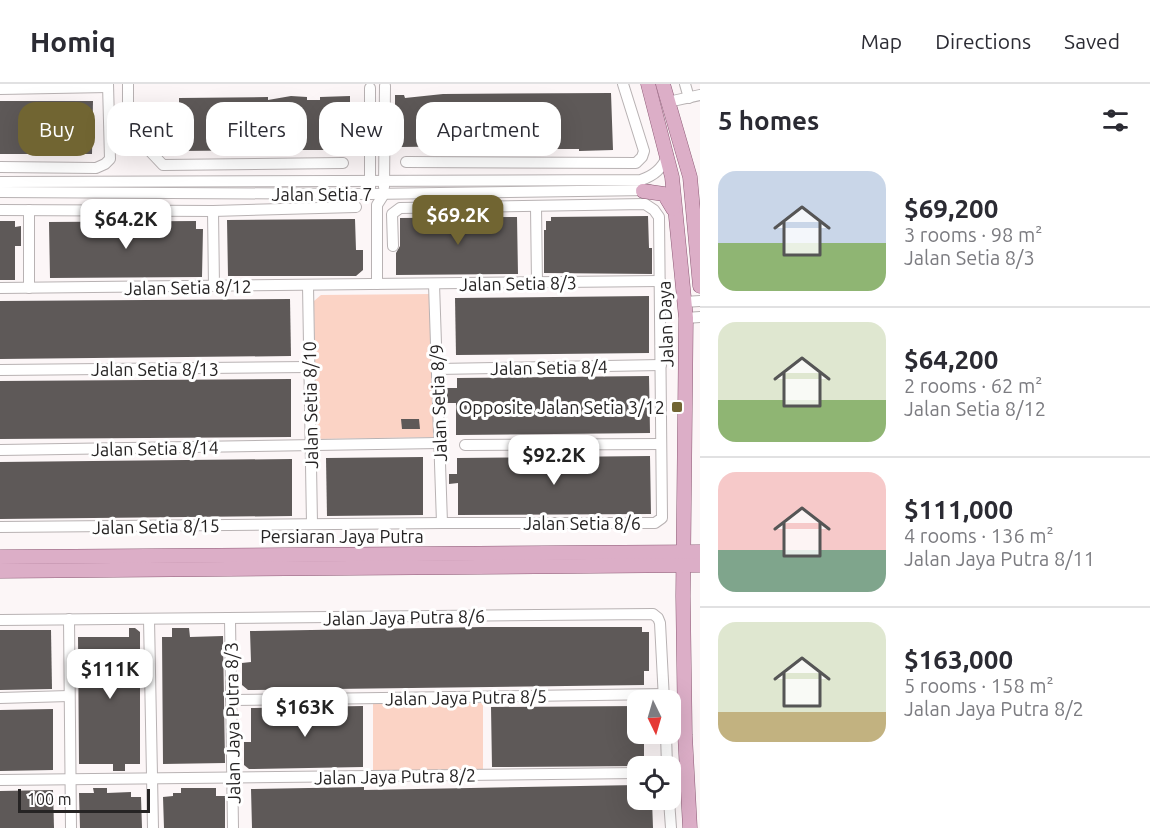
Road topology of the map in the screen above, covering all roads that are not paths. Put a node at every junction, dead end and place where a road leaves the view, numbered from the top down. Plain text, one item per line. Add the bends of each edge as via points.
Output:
1 (128, 84) edge
2 (623, 84) edge
3 (648, 84) edge
4 (663, 84) edge
5 (685, 84) edge
6 (386, 85) edge
7 (108, 86) edge
8 (369, 86) edge
9 (0, 89) edge
10 (694, 97) edge
11 (369, 102) edge
12 (386, 102) edge
13 (668, 102) junction
14 (683, 148) junction
15 (369, 156) edge
16 (384, 156) edge
17 (668, 156) junction
18 (406, 162) dead end
19 (343, 163) dead end
20 (0, 167) edge
21 (370, 181) junction
22 (384, 181) junction
23 (0, 182) edge
24 (642, 185) junction
25 (674, 190) junction
26 (695, 191) edge
27 (0, 192) edge
28 (370, 194) junction
29 (384, 194) junction
30 (377, 205) junction
31 (356, 207) dead end
32 (536, 207) junction
33 (0, 210) edge
34 (29, 210) junction
35 (213, 211) junction
36 (676, 217) junction
37 (393, 246) dead end
38 (699, 264) edge
39 (660, 281) junction
40 (537, 283) junction
41 (377, 284) junction
42 (434, 284) junction
43 (308, 285) junction
44 (214, 286) junction
45 (700, 286) edge
46 (0, 288) edge
47 (29, 288) junction
48 (700, 301) edge
49 (684, 302) junction
50 (700, 317) edge
51 (686, 318) junction
52 (661, 365) junction
53 (309, 367) junction
54 (437, 369) junction
55 (0, 370) edge
56 (440, 443) junction
57 (661, 444) junction
58 (310, 445) junction
59 (465, 445) dead end
60 (0, 450) edge
61 (684, 522) junction
62 (442, 523) junction
63 (312, 524) junction
64 (0, 527) edge
65 (700, 550) edge
66 (0, 557) edge
67 (684, 558) junction
68 (648, 559) junction
69 (700, 565) edge
70 (0, 571) edge
71 (700, 575) edge
72 (683, 596) junction
73 (69, 619) junction
74 (149, 619) junction
75 (230, 619) junction
76 (0, 620) edge
77 (664, 690) edge
78 (69, 696) junction
79 (0, 698) edge
80 (627, 698) edge
81 (231, 700) junction
82 (627, 773) edge
83 (232, 778) junction
84 (152, 779) junction
85 (0, 780) edge
86 (70, 780) junction
87 (669, 810) edge
88 (70, 828) edge
89 (153, 828) edge
90 (233, 828) edge
91 (670, 828) edge
92 (690, 828) edge

1 - 19 street via 128,128 163,165
2 - 18 street via 644,151 636,163
3 - 17 main road, Jalan Daya
4 - 13 main road, Jalan Daya
5 - 10 street
6 - 8 street via 376,90
6 - 12 street
7 - 9 street
7 - 20 street via 110,159 105,164 96,168
8 - 11 street
10 - 13 street
13 - 14 main road, Jalan Daya
14 - 25 main road via 681,172
14 - 26 main road, Jalan Daya
15 - 21 street
16 - 22 street
17 - 24 street via 662,169
17 - 25 main road, Jalan Daya
21 - 22 street, Jalan Setia 7
21 - 23 street, Jalan Setia 7
21 - 28 street
22 - 24 street, Jalan Setia 7
22 - 29 street
24 - 25 street
24 - 29 street, Jalan Setia 7
24 - 36 main road via 666,196
25 - 36 main road, Jalan Daya
26 - 38 main road, Jalan Daya
27 - 28 street, Jalan Setia 7
28 - 29 street, Jalan Setia 7
28 - 30 street
29 - 30 street
30 - 41 street
31 - 35 street
32 - 37 street via 400,208 392,214
32 - 39 street, Jalan Setia 8/6 via 645,204 659,217
32 - 40 street
33 - 34 street
34 - 35 street
34 - 47 street
35 - 44 street
36 - 49 main road, Jalan Daya
38 - 45 main road, Jalan Daya
39 - 40 street, Jalan Setia 8/3
39 - 52 street, Jalan Setia 8/6
40 - 42 street, Jalan Setia 8/3
41 - 42 street, Jalan Setia 8/3
41 - 43 street, Jalan Setia 8/12
42 - 54 street, Jalan Setia 8/9
43 - 44 street, Jalan Setia 8/12
43 - 53 street, Jalan Setia 8/10
44 - 47 street, Jalan Setia 8/12
46 - 47 street, Jalan Setia 8/12
48 - 49 street
49 - 51 main road, Jalan Daya
50 - 51 street
51 - 61 main road, Jalan Daya
52 - 54 street, Jalan Setia 8/4
52 - 57 street, Jalan Setia 8/6
53 - 55 street, Jalan Setia 8/13
53 - 58 street, Jalan Setia 8/10
54 - 56 street, Jalan Setia 8/9
56 - 58 street, Jalan Setia 8/14
56 - 62 street, Jalan Setia 8/9
57 - 59 street
57 - 62 street, Jalan Setia 8/6 via 662,518 655,523
58 - 60 street, Jalan Setia 8/14
58 - 63 street, Jalan Setia 8/10
61 - 67 main road, Jalan Daya
61 - 68 main road via 675,541
62 - 63 street, Jalan Setia 8/15
63 - 64 street, Jalan Setia 8/15
65 - 67 main road
65 - 69 main road
66 - 68 main road, Persiaran Jaya Putra
67 - 68 main road, Persiaran Jaya Putra
67 - 69 main road
67 - 72 main road, Jalan Daya
68 - 70 main road, Persiaran Jaya Putra
68 - 72 main road via 675,577
69 - 71 main road
72 - 92 main road, Jalan Daya
73 - 74 street, Jalan Jaya Putra 8/6
73 - 76 street, Jalan Jaya Putra 8/6
73 - 78 street
74 - 75 street, Jalan Jaya Putra 8/6
74 - 84 street
75 - 77 street, Jalan Jaya Putra 8/6 via 653,614 660,623
75 - 81 street, Jalan Jaya Putra 8/3
78 - 79 street
78 - 86 street
80 - 81 street, Jalan Jaya Putra 8/5
81 - 83 street, Jalan Jaya Putra 8/3
82 - 83 street, Jalan Jaya Putra 8/2
83 - 84 street, Jalan Jaya Putra 8/2
83 - 90 street, Jalan Jaya Putra 8/3
84 - 86 street, Jalan Jaya Putra 8/2
84 - 89 street
85 - 86 street, Jalan Jaya Putra 8/2
86 - 88 street
87 - 91 street

